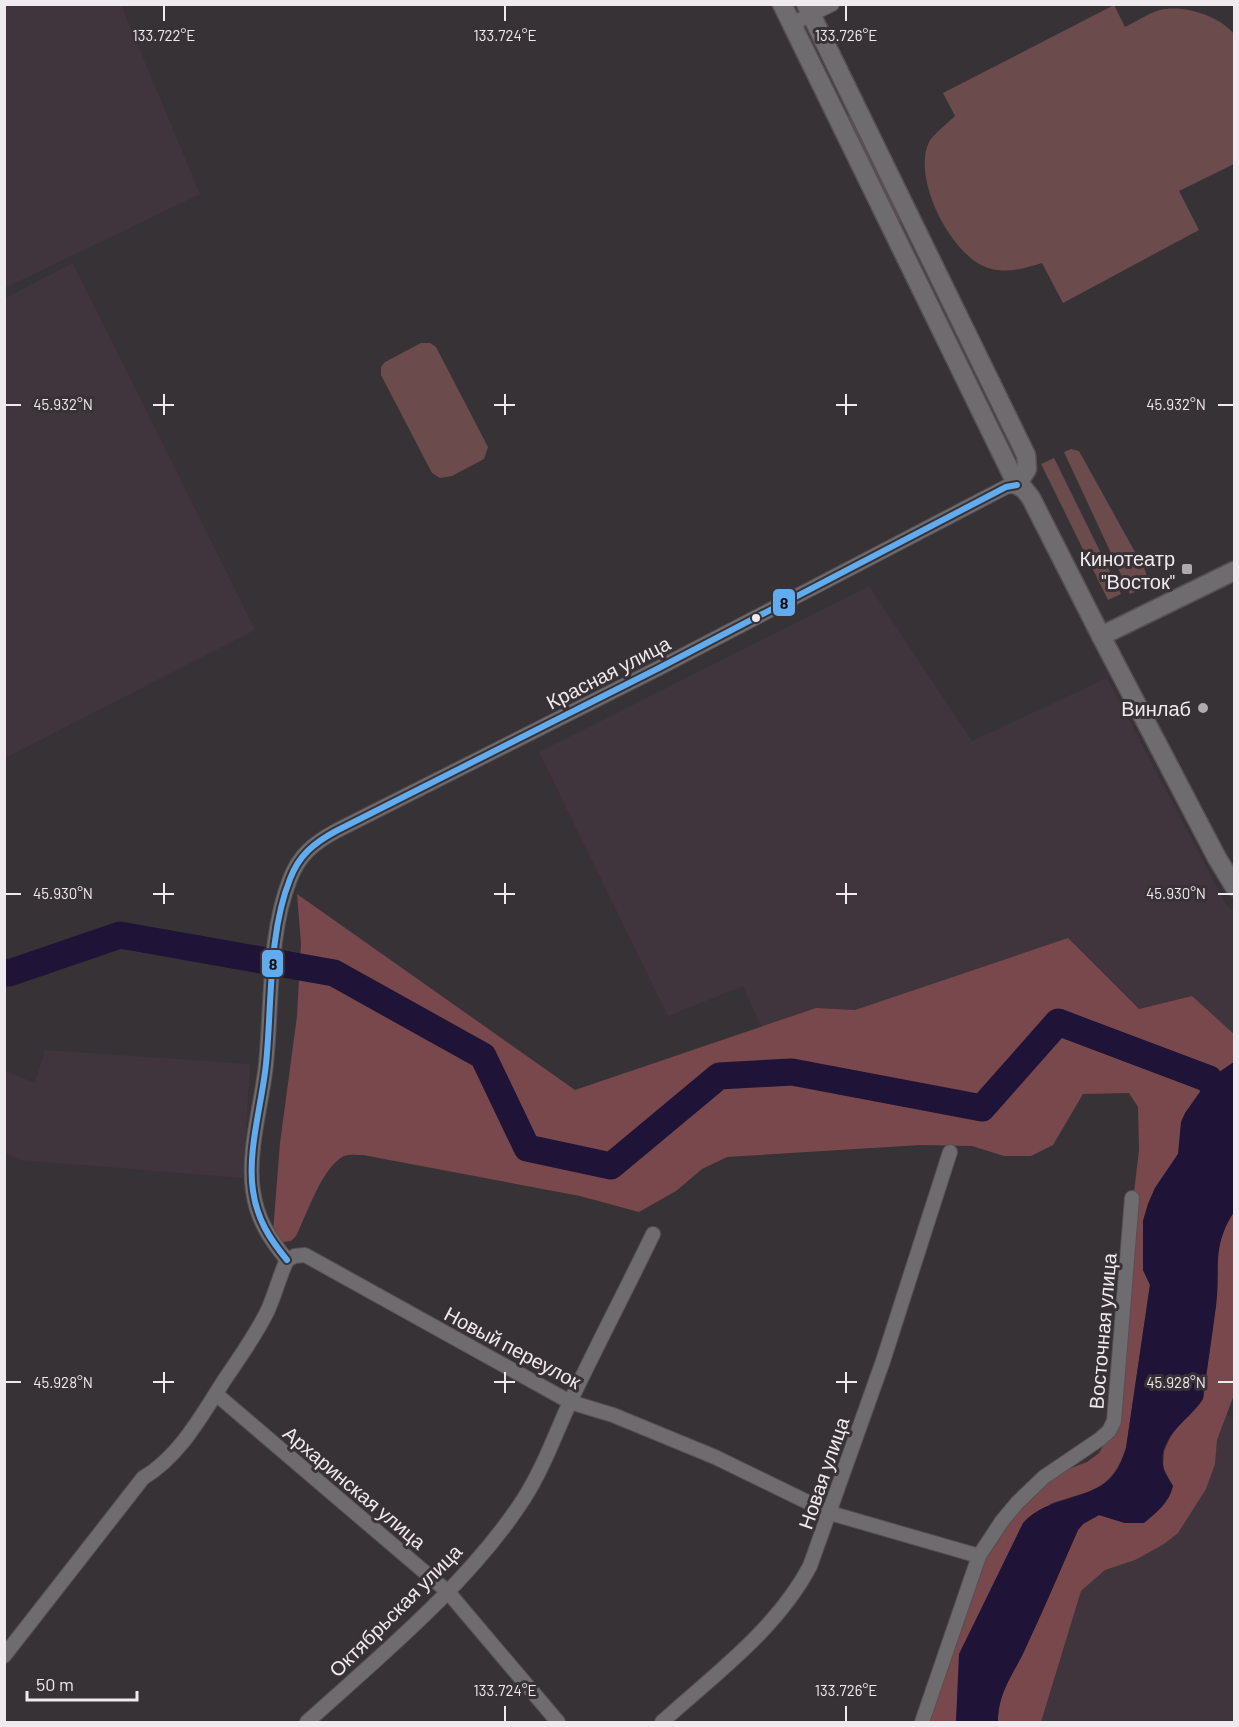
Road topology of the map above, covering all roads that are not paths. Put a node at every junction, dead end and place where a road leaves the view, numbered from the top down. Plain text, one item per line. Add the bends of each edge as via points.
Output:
1 (782, 4) edge
2 (832, 4) edge
3 (808, 10) edge
4 (792, 24) junction
5 (1017, 485) junction
6 (1234, 571) edge
7 (1101, 636) junction
8 (1234, 886) edge
9 (950, 1152) dead end
10 (1132, 1198) dead end
11 (653, 1234) dead end
12 (286, 1260) junction
13 (216, 1394) junction
14 (570, 1402) junction
15 (830, 1513) junction
16 (979, 1556) junction
17 (448, 1592) junction
18 (4, 1656) edge
19 (307, 1722) edge
20 (558, 1722) edge
21 (662, 1722) edge
22 (922, 1722) edge

1 - 4 street
2 - 3 street
3 - 4 street
3 - 5 street via 1026,455 1028,469
4 - 5 street
5 - 7 street via 1031,498
5 - 12 street, Красная улица via 1006,487 305,851 289,880 275,944 253,1189 260,1219
6 - 7 street
7 - 8 street
9 - 15 street, Новая улица
10 - 16 street, Восточная улица via 1114,1421 1100,1439 1044,1477 1017,1503
11 - 14 street, Октябрьская улица
12 - 13 street via 258,1330
12 - 14 street, Новый переулок via 305,1255
13 - 17 street, Архаринская улица
13 - 18 street via 173,1454 143,1478
14 - 15 street, Новый переулок via 613,1415 715,1457
14 - 17 street, Октябрьская улица via 523,1501
15 - 16 street, Новый переулок
15 - 21 street, Новая улица via 810,1566 788,1603 765,1629
16 - 22 street, Восточная улица
17 - 19 street, Октябрьская улица
17 - 20 street, Архаринская улица

